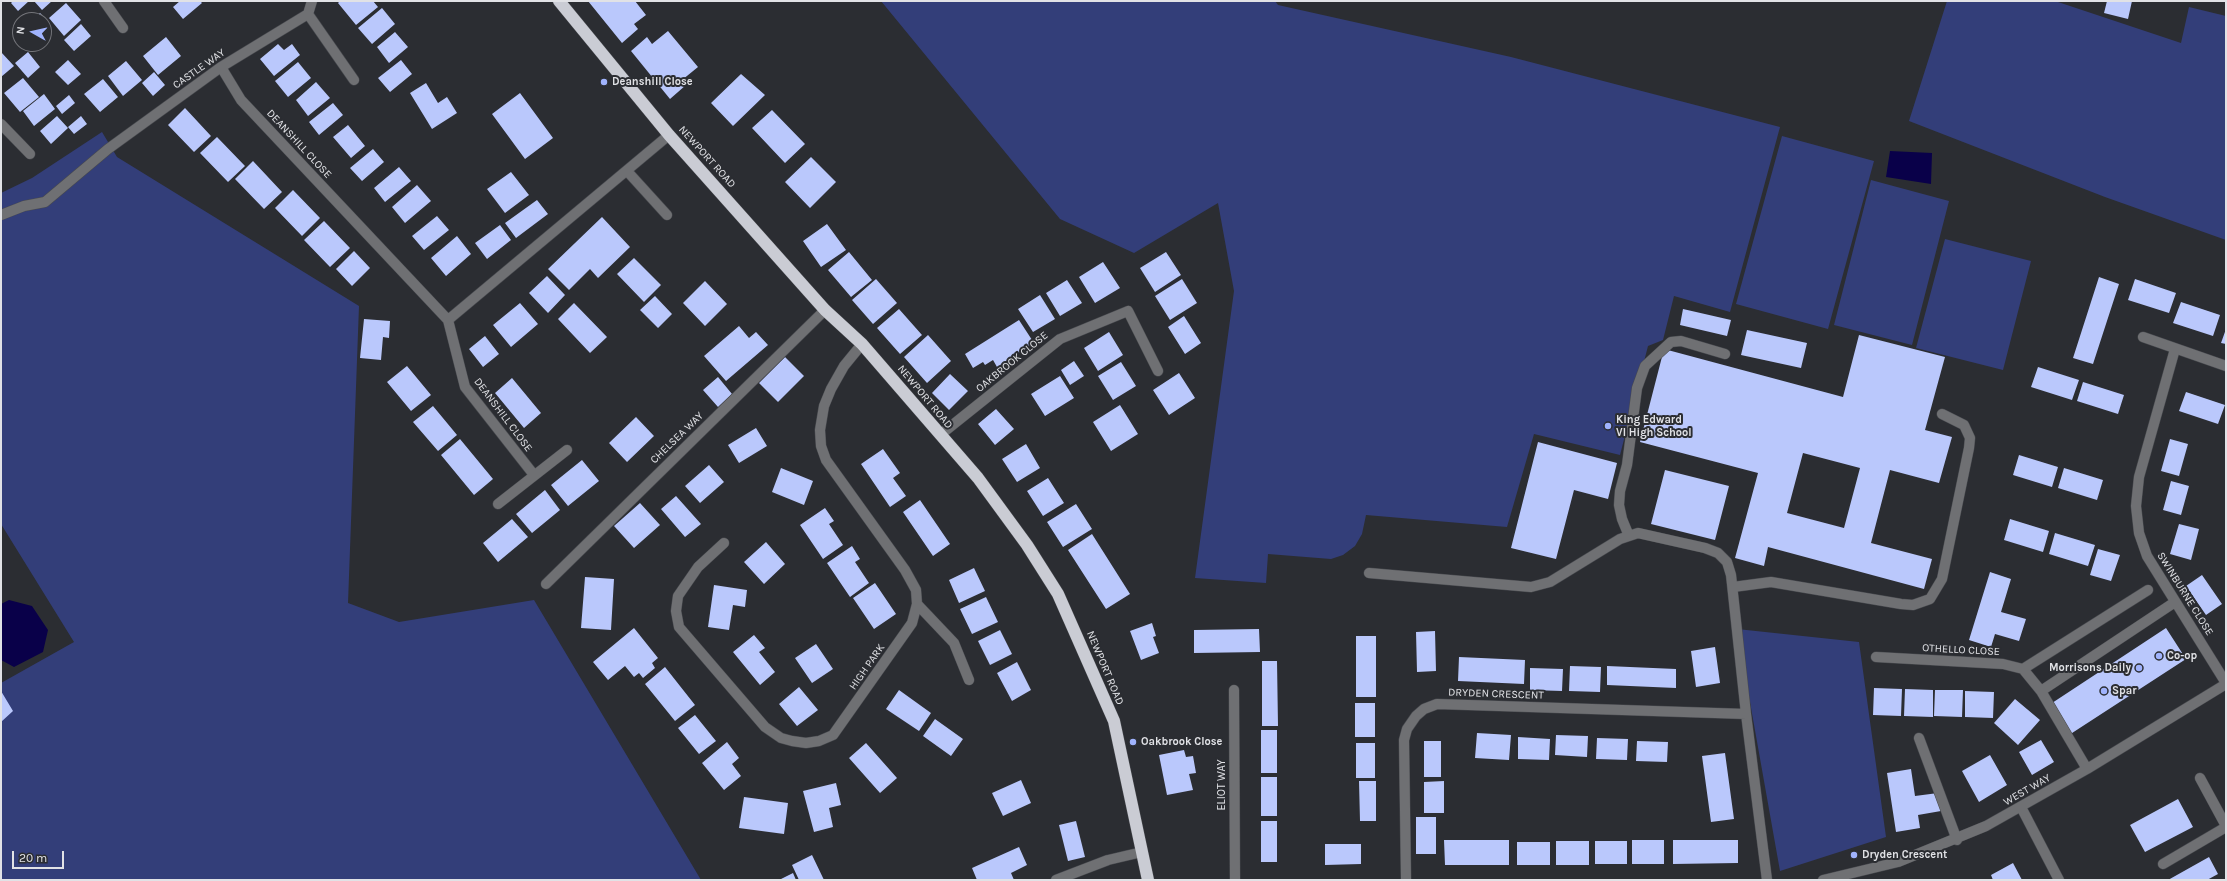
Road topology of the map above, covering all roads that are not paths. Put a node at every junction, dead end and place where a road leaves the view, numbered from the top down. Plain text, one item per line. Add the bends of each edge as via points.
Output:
1 (104, 1) edge
2 (312, 1) edge
3 (559, 1) edge
4 (308, 14) junction
5 (123, 28) dead end
6 (222, 67) junction
7 (354, 80) dead end
8 (1, 124) edge
9 (669, 135) junction
10 (30, 154) dead end
11 (628, 171) junction
12 (1, 215) edge
13 (666, 215) dead end
14 (825, 310) junction
15 (448, 320) junction
16 (2143, 337) dead end
17 (862, 344) junction
18 (2175, 349) junction
19 (1725, 354) dead end
20 (2226, 366) edge
21 (1158, 371) dead end
22 (1942, 414) dead end
23 (940, 434) junction
24 (567, 450) dead end
25 (534, 475) junction
26 (498, 504) dead end
27 (1629, 536) junction
28 (724, 543) dead end
29 (1369, 573) dead end
30 (546, 584) dead end
31 (1733, 587) junction
32 (2148, 590) dead end
33 (2175, 602) junction
34 (917, 604) junction
35 (1876, 657) dead end
36 (2023, 669) junction
37 (969, 680) dead end
38 (2226, 683) edge
39 (1234, 690) dead end
40 (2041, 691) junction
41 (1746, 714) junction
42 (1919, 738) dead end
43 (2087, 769) junction
44 (2200, 778) dead end
45 (2021, 807) junction
46 (2226, 826) edge
47 (1956, 840) junction
48 (1142, 852) junction
49 (2163, 864) dead end
50 (1056, 880) edge
51 (1148, 880) edge
52 (1235, 880) edge
53 (1406, 880) edge
54 (1767, 880) edge
55 (1823, 880) edge
56 (2059, 880) edge

1 - 5 street
2 - 4 street
3 - 9 highway, NEWPORT ROAD
4 - 6 street, CASTLE WAY
4 - 7 street
6 - 12 street, CASTLE WAY via 108,149 45,202 24,206
6 - 15 street, DEANSHILL CLOSE via 241,100
8 - 10 street
9 - 11 street
9 - 14 highway, NEWPORT ROAD
11 - 13 street
11 - 15 street
14 - 17 highway, NEWPORT ROAD
14 - 30 street, CHELSEA WAY
15 - 25 street, DEANSHILL CLOSE via 465,387
16 - 18 street
17 - 23 highway, NEWPORT ROAD
17 - 34 street, HIGH PARK via 844,366 824,406 820,430 821,446 826,460 905,570 916,590
18 - 20 street
18 - 33 street, SWINBURNE CLOSE via 2139,477 2136,506 2139,532 2147,556
19 - 27 street via 1682,341 1671,342 1645,366 1637,388 1627,465 1620,491 1619,505
21 - 23 street, OAKBROOK CLOSE via 1128,311 1060,339
22 - 31 street via 1964,425 1970,438 1942,579 1930,599 1913,605 1901,604 1771,582
23 - 48 highway, NEWPORT ROAD via 978,478 1058,594 1114,721
24 - 25 street
25 - 26 street
27 - 29 street via 1550,582 1531,587
27 - 31 street via 1638,533 1718,553 1727,562
28 - 34 street, HIGH PARK via 698,567 678,596 676,611 679,627 765,727 792,742 819,741 833,735 912,623
31 - 41 street
32 - 36 street
33 - 38 street, SWINBURNE CLOSE
33 - 40 street
34 - 37 street via 954,643
35 - 36 street, OTHELLO CLOSE via 2003,664
36 - 40 street
38 - 43 street, WEST WAY
39 - 52 street, ELIOT WAY
40 - 43 street
41 - 53 street, DRYDEN CRESCENT via 1437,704 1424,709 1411,723 1404,740
41 - 54 street
42 - 47 street
43 - 45 street, WEST WAY
44 - 46 street
45 - 47 street, WEST WAY
45 - 56 street
46 - 49 street
47 - 55 street, WEST WAY via 1898,862
48 - 50 street via 1108,860
48 - 51 highway, NEWPORT ROAD

